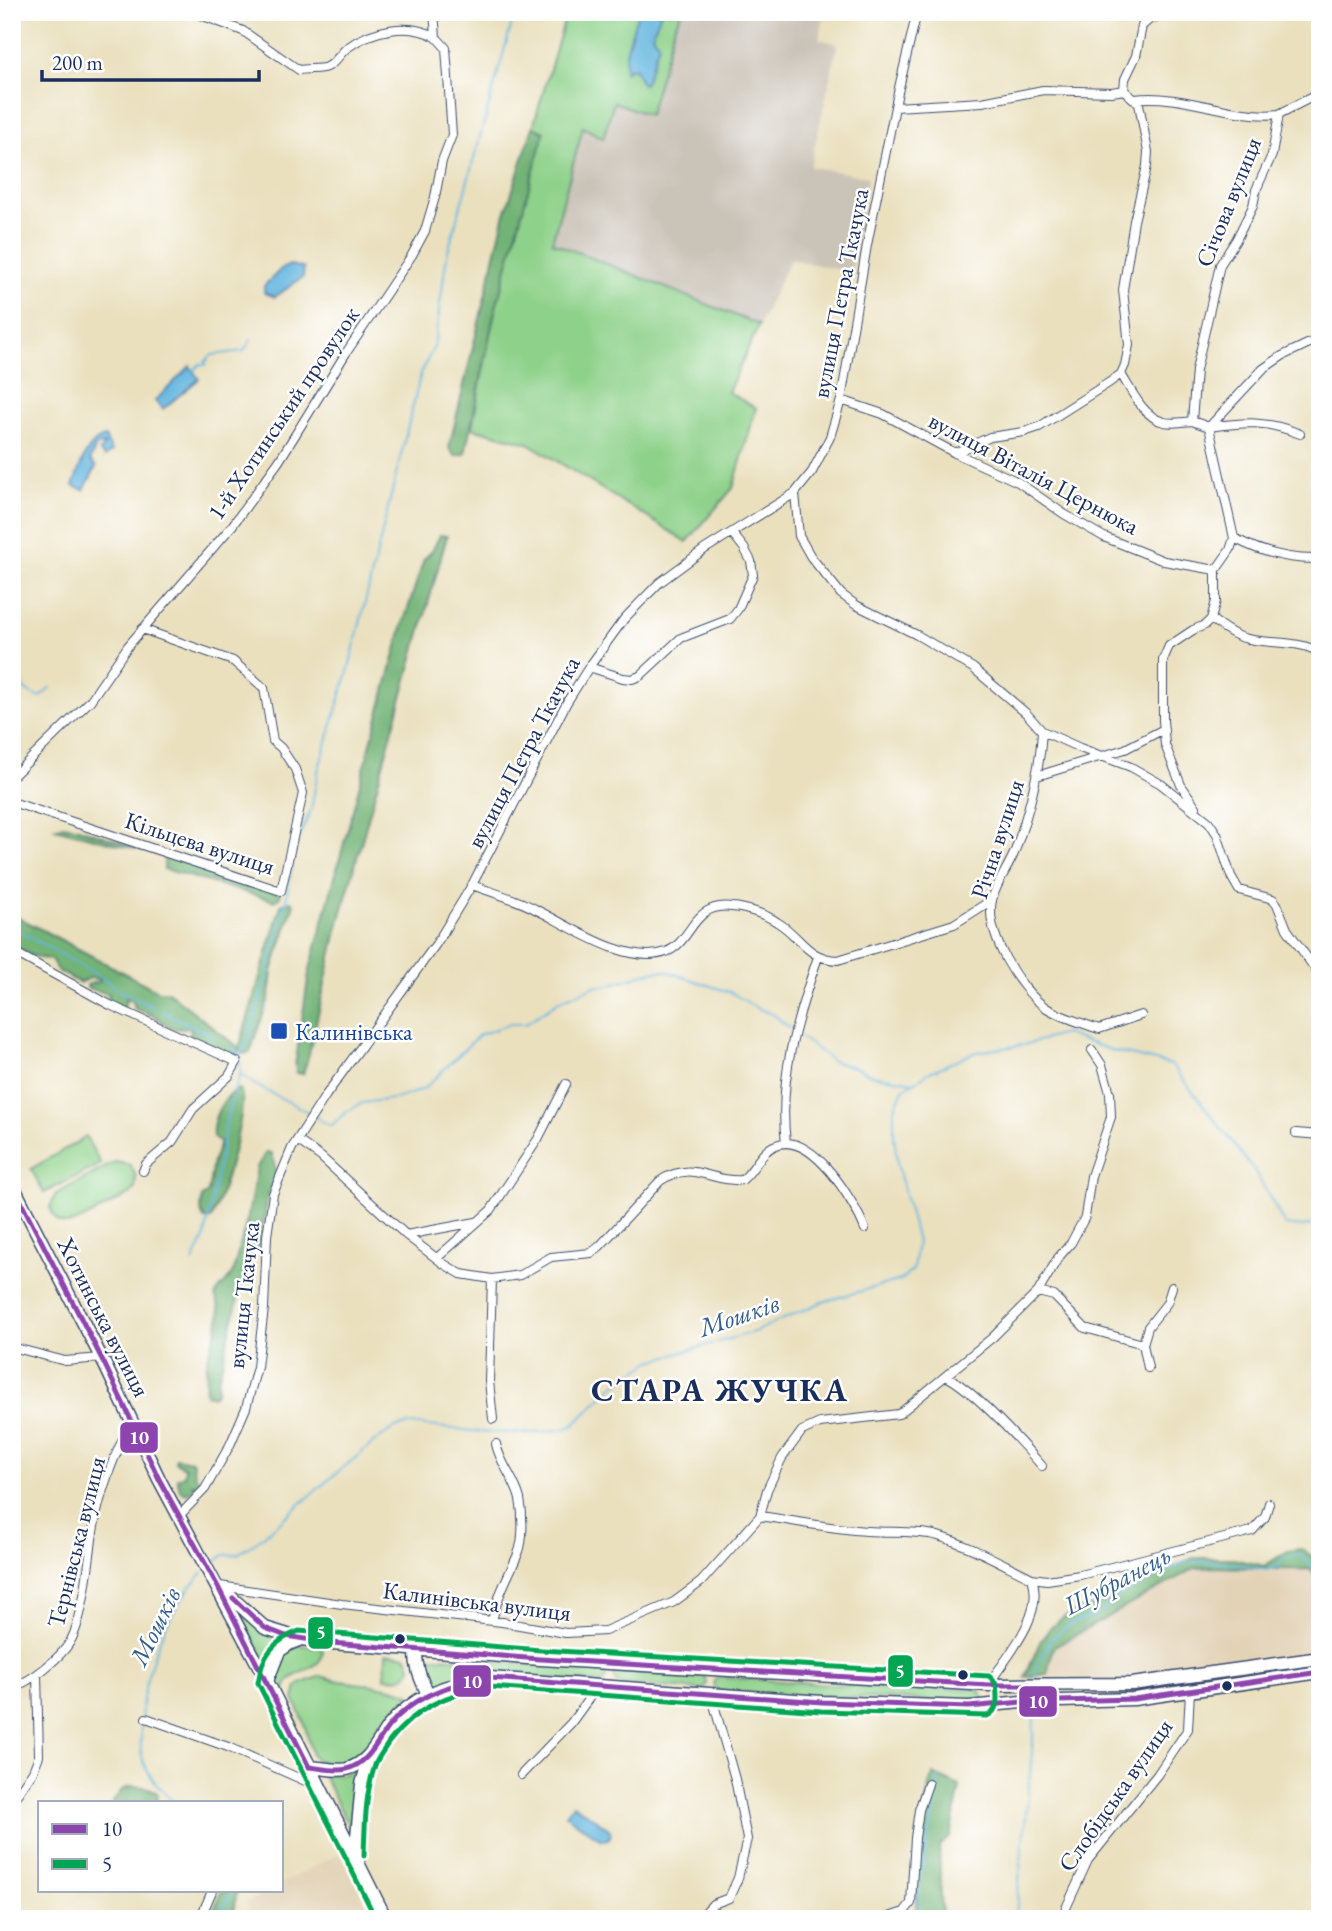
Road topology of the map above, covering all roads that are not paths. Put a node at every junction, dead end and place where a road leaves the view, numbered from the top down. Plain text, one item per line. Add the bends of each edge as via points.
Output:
1 (193, 12) edge
2 (433, 12) edge
3 (917, 12) edge
4 (1172, 12) edge
5 (436, 37) junction
6 (1124, 90) junction
7 (1320, 93) edge
8 (1136, 99) junction
9 (895, 107) junction
10 (1279, 114) junction
11 (1320, 338) edge
12 (1121, 374) junction
13 (841, 400) junction
14 (1192, 421) junction
15 (1209, 427) junction
16 (1300, 434) dead end
17 (955, 453) junction
18 (795, 493) junction
19 (732, 533) junction
20 (1234, 538) junction
21 (1320, 559) edge
22 (1216, 570) junction
23 (1210, 619) junction
24 (142, 629) junction
25 (1320, 653) edge
26 (589, 667) junction
27 (1164, 729) junction
28 (1042, 731) junction
29 (1103, 756) junction
30 (1037, 776) junction
31 (12, 777) edge
32 (12, 802) edge
33 (1199, 813) junction
34 (472, 886) junction
35 (992, 900) junction
36 (12, 951) edge
37 (818, 957) junction
38 (1320, 976) edge
39 (1141, 1015) dead end
40 (1092, 1050) dead end
41 (566, 1084) dead end
42 (313, 1115) joint
43 (1296, 1133) dead end
44 (1320, 1135) edge
45 (297, 1140) junction
46 (786, 1143) junction
47 (143, 1171) dead end
48 (12, 1184) edge
49 (476, 1222) junction
50 (865, 1229) dead end
51 (406, 1235) junction
52 (437, 1258) junction
53 (492, 1279) junction
54 (1172, 1287) dead end
55 (1038, 1292) junction
56 (1143, 1344) junction
57 (12, 1347) edge
58 (101, 1358) junction
59 (1148, 1368) dead end
60 (946, 1376) junction
61 (493, 1419) dead end
62 (133, 1422) junction
63 (496, 1444) dead end
64 (1042, 1466) dead end
65 (1269, 1503) dead end
66 (180, 1515) junction
67 (760, 1516) junction
68 (1032, 1578) junction
69 (215, 1581) junction
70 (492, 1621) junction
71 (301, 1639) junction
72 (416, 1648) junction
73 (1320, 1658) edge
74 (610, 1663) junction
75 (712, 1669) junction
76 (1320, 1672) edge
77 (37, 1675) junction
78 (267, 1681) junction
79 (1132, 1684) junction
80 (988, 1685) junction
81 (604, 1686) junction
82 (12, 1687) edge
83 (1190, 1691) junction
84 (428, 1694) junction
85 (711, 1694) junction
86 (1134, 1699) junction
87 (987, 1707) junction
88 (146, 1718) dead end
89 (370, 1756) junction
90 (309, 1767) junction
91 (521, 1775) dead end
92 (928, 1784) dead end
93 (319, 1787) junction
94 (12, 1802) edge
95 (355, 1858) junction
96 (212, 1892) edge
97 (200, 1919) edge
98 (386, 1919) edge
99 (699, 1919) edge
100 (883, 1919) edge
101 (1060, 1919) edge

1 - 5 street via 243,32 299,70 329,66 348,47 382,31 411,29
2 - 5 street, 1-й Хотинський провулок
3 - 9 street, вулиця Петра Ткачука
4 - 6 street via 1142,26
5 - 24 street, 1-й Хотинський провулок via 446,48 452,135 425,231 279,461 232,526
6 - 8 street
6 - 9 street via 1043,90 982,102
7 - 10 street, Січова вулиця
8 - 10 street via 1153,97 1262,116
8 - 12 street via 1147,143 1147,166 1123,290 1129,345
9 - 13 street, вулиця Петра Ткачука
10 - 14 street, Січова вулиця via 1272,155 1253,206 1220,265 1196,370
11 - 15 street via 1263,369
12 - 14 street via 1155,418
12 - 17 street via 1039,427 990,437
13 - 17 street, вулиця Віталія Цернюка via 883,414
13 - 18 street, вулиця Петра Ткачука via 830,437
14 - 15 street
15 - 16 street via 1259,422
15 - 20 street
17 - 22 street, вулиця Віталія Цернюка via 1018,482 1114,541 1171,563
18 - 19 street, вулиця Петра Ткачука
18 - 28 street via 799,536 841,594 973,668
19 - 26 street, вулиця Петра Ткачука via 659,583 624,619
19 - 26 street via 751,561 753,575 730,619 681,638 632,679
20 - 21 street via 1262,551
20 - 22 street
22 - 23 street via 1216,601
23 - 25 street via 1243,638
23 - 27 street via 1168,646 1163,660
24 - 31 street, 1-й Хотинський провулок via 90,701
24 - 32 street, Кільцева вулиця via 233,661 264,688 273,741 295,769 303,793 281,891
26 - 34 street, вулиця Петра Ткачука
27 - 29 street
27 - 33 street via 1172,766
28 - 29 street
28 - 30 street, Річна вулиця
29 - 30 street
29 - 33 street via 1161,784
30 - 35 street, Річна вулиця via 1014,852
33 - 38 street via 1217,834 1234,884 1239,890 1273,899 1287,929
34 - 37 street via 535,908 581,935 621,950 667,952 703,914 723,906 778,922
34 - 42 street, вулиця Петра Ткачука via 436,944
35 - 37 street via 954,925 838,960
35 - 39 street, Річна вулиця via 993,930 1005,956 1046,1008 1100,1029
36 - 47 street via 110,1004 237,1062
37 - 46 street via 790,1047
40 - 55 street, Калинівська вулиця via 1102,1065 1111,1117 1091,1176 1085,1217
41 - 49 street via 538,1139 491,1210
42 - 45 street, вулиця Ткачука
43 - 44 street
45 - 51 street
45 - 66 street, вулиця Ткачука via 273,1194 257,1367 246,1408 205,1489
46 - 50 street via 814,1156 840,1185
46 - 53 street via 762,1155 742,1180 691,1171 669,1175 591,1253 551,1257 520,1275
48 - 58 main road, Хотинська вулиця
49 - 51 street
49 - 52 street
51 - 52 street
52 - 53 street via 461,1274
53 - 61 street via 489,1381
54 - 56 street
55 - 56 street via 1054,1296 1085,1328
55 - 60 street, Калинівська вулиця
56 - 59 street
57 - 58 street via 65,1361
58 - 62 main road, Хотинська вулиця
60 - 64 street
60 - 67 street, Калинівська вулиця via 899,1414 820,1423 802,1430 782,1458
62 - 66 main road, Хотинська вулиця
62 - 77 street, Тернівська вулиця via 113,1462 101,1501 73,1636
63 - 70 street via 521,1504 521,1540
65 - 68 street via 1265,1517 1251,1531 1080,1575
66 - 69 main road, Хотинська вулиця
67 - 68 street via 871,1532 919,1532 1005,1563
67 - 70 street, Калинівська вулиця via 701,1583 636,1620 583,1633
68 - 80 street via 1037,1591 1033,1616
69 - 70 street, Калинівська вулиця via 342,1604
69 - 71 main road via 265,1628
69 - 78 main road, Хотинська вулиця
71 - 72 main road
71 - 78 main road via 279,1651
72 - 74 main road
72 - 84 main road via 417,1669
73 - 79 main road
74 - 75 main road
74 - 81 main road
75 - 80 main road
75 - 85 main road
76 - 83 main road
77 - 82 street, Тернівська вулиця
77 - 94 street via 39,1756
78 - 90 main road, Хотинська вулиця
79 - 80 main road
79 - 86 main road
80 - 87 main road
81 - 84 main road via 489,1678
81 - 85 main road
81 - 91 street
83 - 86 main road
83 - 101 street, Слобідська вулиця via 1188,1729 1182,1740 1088,1860
84 - 89 main road via 389,1726
85 - 87 main road
85 - 99 street via 747,1839 729,1898 713,1904
86 - 87 main road
88 - 93 street
89 - 90 main road via 345,1769
89 - 95 main road via 360,1794
90 - 93 main road, Хотинська вулиця
92 - 100 street via 919,1810 911,1903 904,1912
93 - 95 main road, Хотинська вулиця
95 - 98 main road, Хотинська вулиця
96 - 97 street

